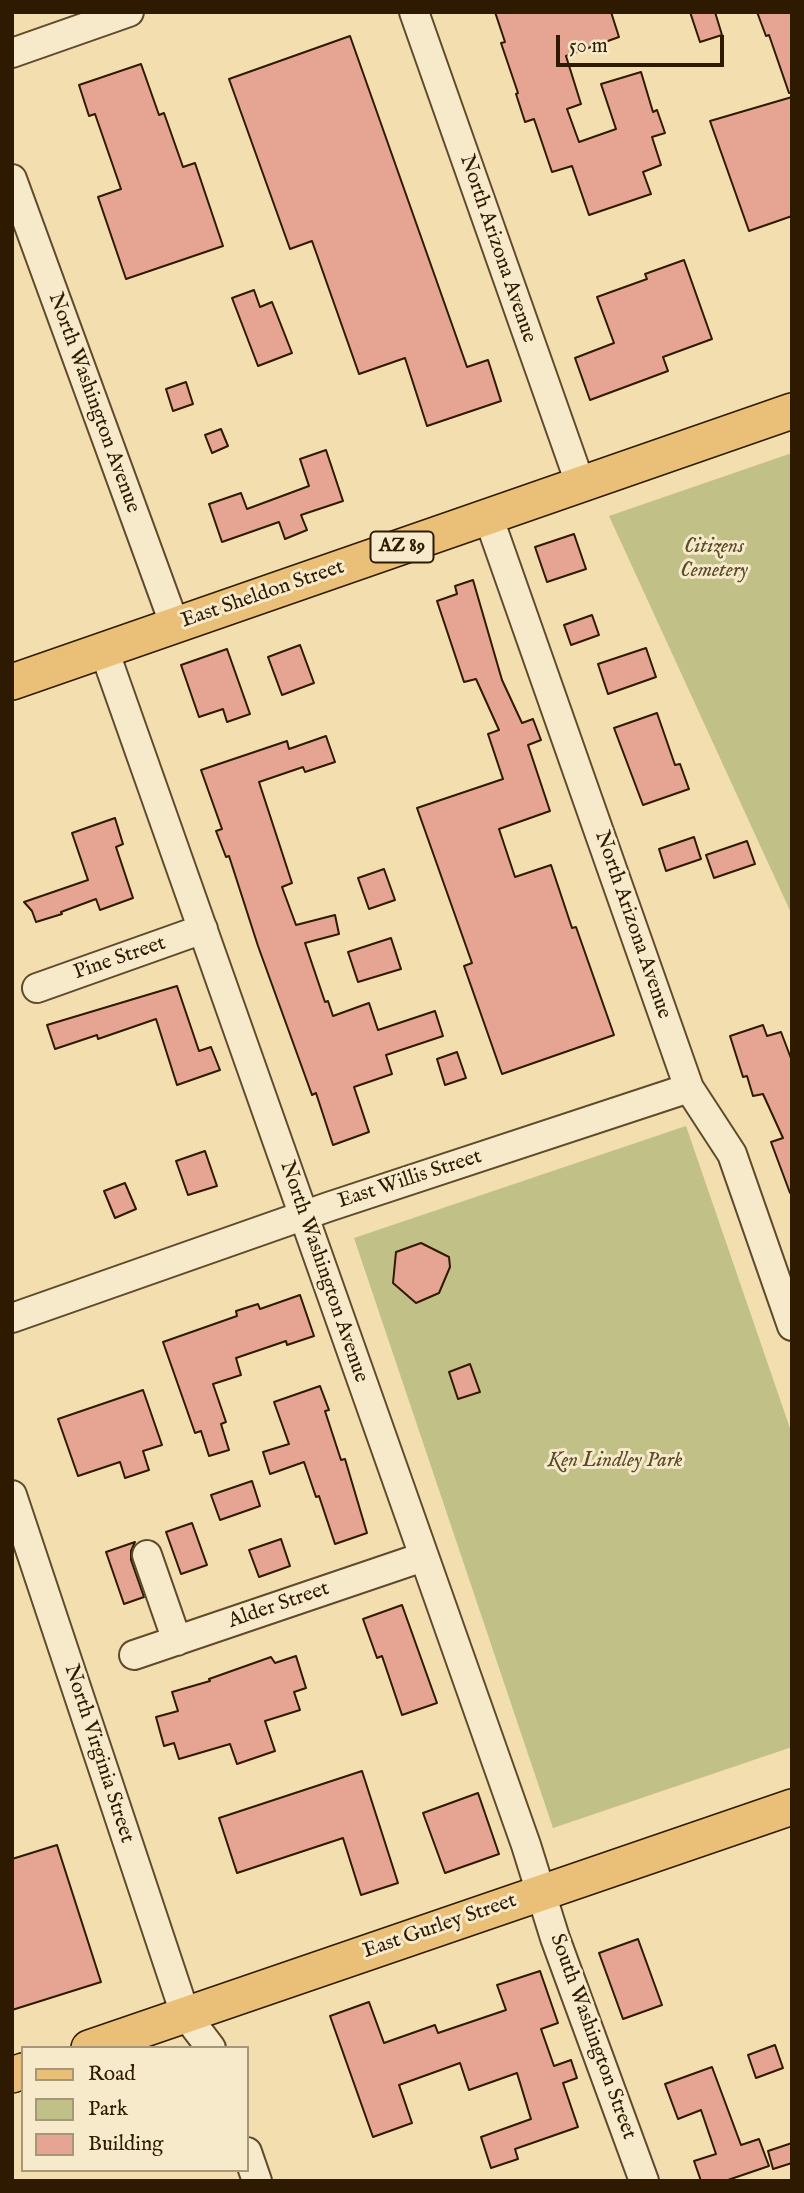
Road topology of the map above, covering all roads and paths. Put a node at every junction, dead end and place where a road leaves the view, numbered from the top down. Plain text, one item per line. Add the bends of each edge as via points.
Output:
1 (129, 12) edge
2 (414, 12) edge
3 (12, 52) edge
4 (12, 179) edge
5 (792, 411) edge
6 (581, 486) junction
7 (488, 516) junction
8 (175, 626) junction
9 (104, 650) junction
10 (12, 682) edge
11 (203, 929) junction
12 (37, 988) dead end
13 (689, 1088) junction
14 (304, 1216) junction
15 (12, 1318) edge
16 (792, 1326) edge
17 (12, 1495) edge
18 (147, 1555) dead end
19 (423, 1557) junction
20 (177, 1641) junction
21 (134, 1655) dead end
22 (792, 1807) edge
23 (541, 1893) junction
24 (185, 2014) junction
25 (95, 2046) edge
26 (209, 2046) edge
27 (248, 2155) edge
28 (257, 2181) edge
29 (644, 2181) edge

1 - 3 street
2 - 6 street, North Arizona Avenue
4 - 8 street, North Washington Avenue
5 - 6 main road, East Sheldon Street / AZ 89
6 - 7 main road, East Sheldon Street / AZ 89
7 - 8 main road, East Sheldon Street / AZ 89
7 - 13 street, North Arizona Avenue
8 - 9 main road, East Sheldon Street / AZ 89
9 - 10 main road, East Sheldon Street / AZ 89
9 - 11 street, North Washington Avenue
11 - 12 street, Pine Street
11 - 14 street, North Washington Avenue
13 - 14 street, East Willis Street
13 - 16 street, North Arizona Avenue via 732,1154
14 - 15 street, East Willis Street
14 - 19 street, North Washington Avenue
17 - 24 street, North Virginia Street
18 - 20 street
19 - 20 street, Alder Street
19 - 23 street, North Washington Avenue
20 - 21 street, Alder Street
22 - 23 main road, East Gurley Street
23 - 24 main road, East Gurley Street
23 - 29 street, South Washington Street
24 - 25 main road, East Gurley Street
24 - 26 street, North Virginia Street
27 - 28 street

